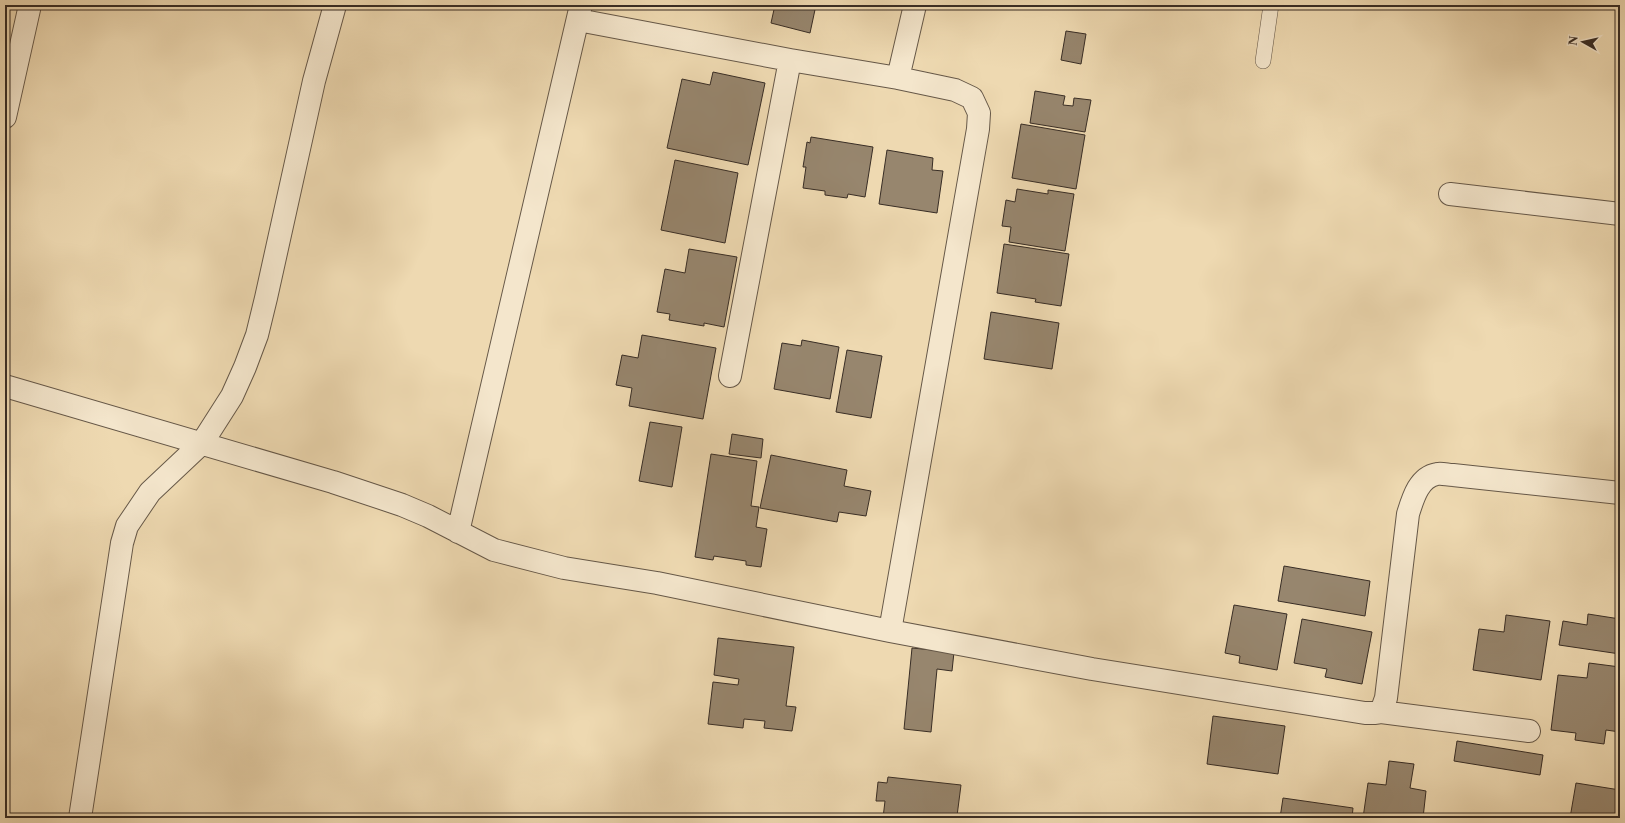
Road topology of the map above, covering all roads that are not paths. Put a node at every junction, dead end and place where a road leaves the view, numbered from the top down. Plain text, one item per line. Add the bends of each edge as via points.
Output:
1 (30, 5) edge
2 (335, 5) edge
3 (915, 5) edge
4 (1271, 5) edge
5 (579, 13) edge
6 (790, 60) junction
7 (1263, 60) dead end
8 (898, 78) junction
9 (5, 117) edge
10 (1450, 194) dead end
11 (1620, 214) edge
12 (730, 376) dead end
13 (5, 386) edge
14 (202, 443) junction
15 (1620, 493) edge
16 (458, 532) junction
17 (890, 631) junction
18 (1381, 712) junction
19 (1529, 732) dead end
20 (80, 818) edge

1 - 9 street
2 - 14 street via 314,81 257,335 232,396
3 - 8 street
4 - 7 lane
5 - 6 street
5 - 16 street
6 - 8 street
6 - 12 street
8 - 17 street via 955,90 972,98 979,113
10 - 11 street
13 - 14 street
14 - 16 street via 402,505
14 - 20 street via 150,492 127,526 122,543
15 - 18 street via 1453,475 1437,474 1426,478 1418,488 1408,514 1386,698
16 - 17 street via 494,550 564,568 657,583
17 - 18 street via 1092,669 1366,713
18 - 19 street

